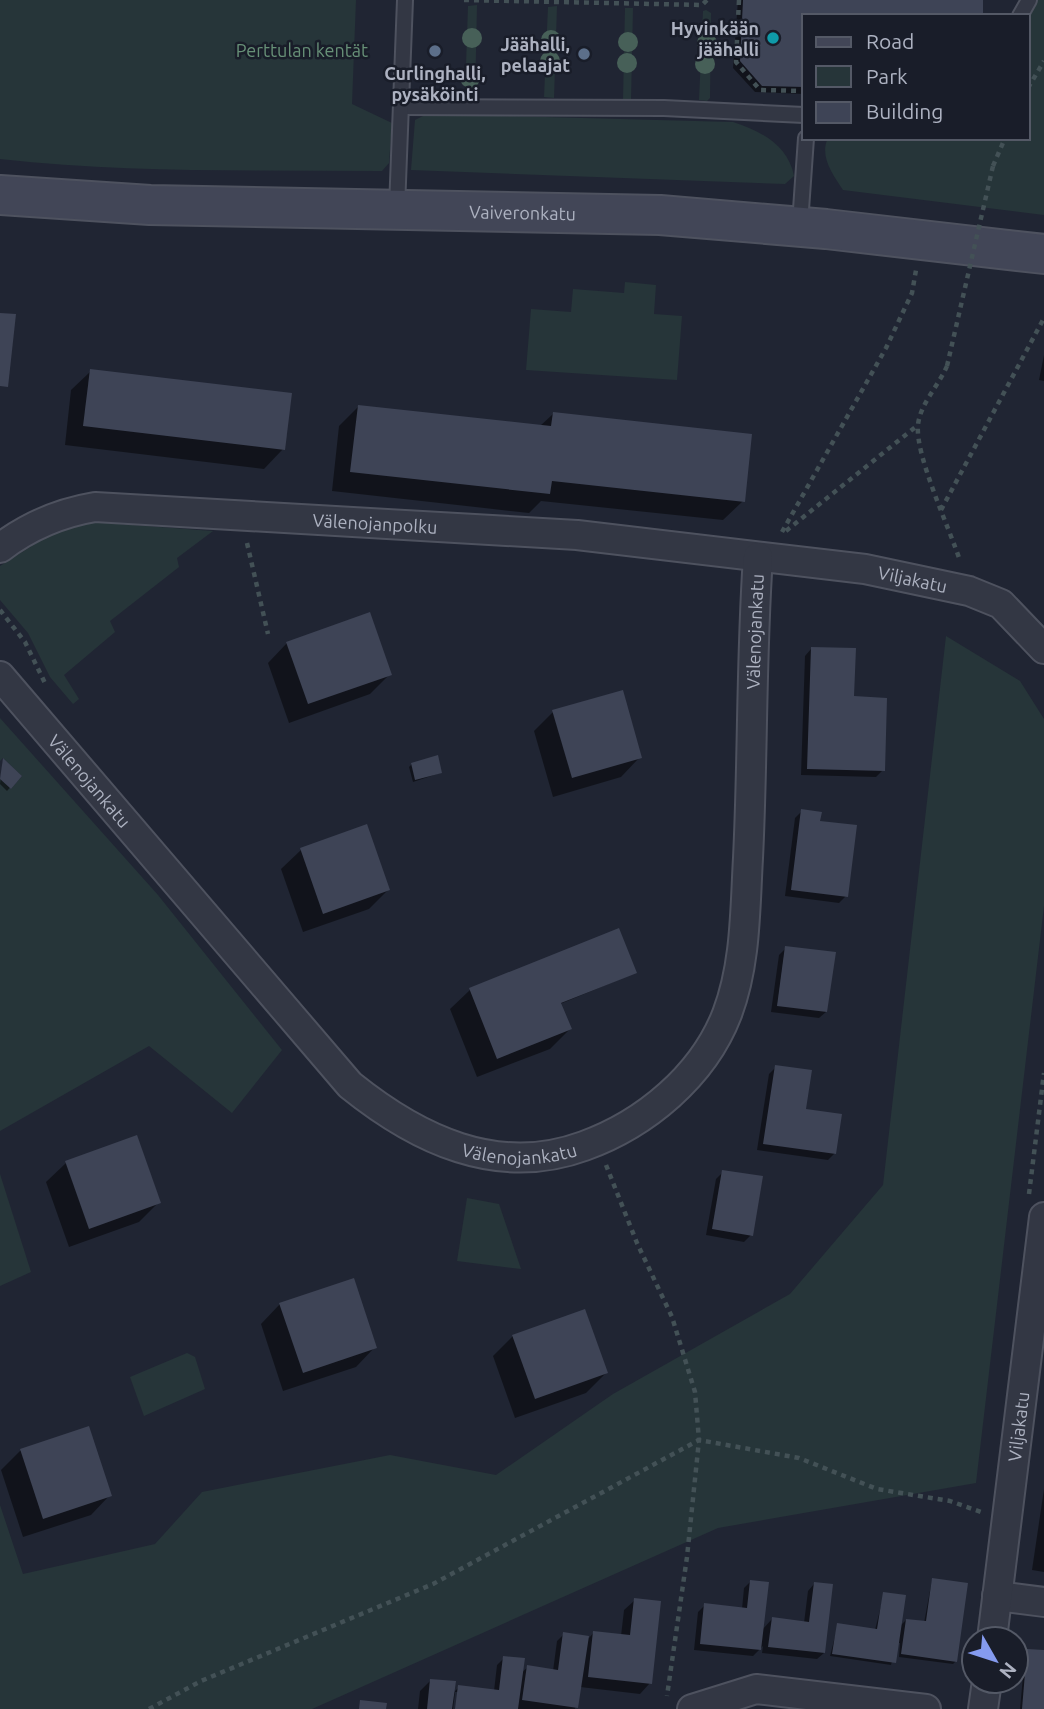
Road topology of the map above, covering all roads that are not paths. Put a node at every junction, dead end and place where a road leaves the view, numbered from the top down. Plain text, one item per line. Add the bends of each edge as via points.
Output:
1 (405, 0) edge
2 (403, 107) junction
3 (802, 115) edge
4 (806, 140) edge
5 (0, 195) edge
6 (397, 209) junction
7 (800, 226) junction
8 (1044, 254) edge
9 (0, 548) edge
10 (758, 557) junction
11 (1044, 649) edge
12 (0, 676) edge
13 (1044, 1217) edge
14 (1037, 1328) edge
15 (997, 1596) junction
16 (1044, 1602) edge
17 (994, 1625) edge
18 (692, 1709) edge
19 (926, 1709) edge

1 - 2 lane
2 - 3 lane via 717,109
2 - 6 lane
4 - 7 lane
5 - 6 main road, Vaiveronkatu via 126,204
6 - 7 main road, Vaiveronkatu via 660,215
7 - 8 main road, Vaiveronkatu
9 - 10 street, Välenojanpolku via 42,522 95,508 577,535
10 - 11 street, Viljakatu via 865,569 969,591 1001,604
10 - 12 street, Välenojankatu via 744,943 727,1015 696,1067 651,1110 570,1151 490,1155 428,1138 379,1109 350,1085
13 - 14 street, Viljakatu
14 - 15 street, Viljakatu
15 - 16 street
15 - 17 street, Viljakatu
18 - 19 street via 756,1689

